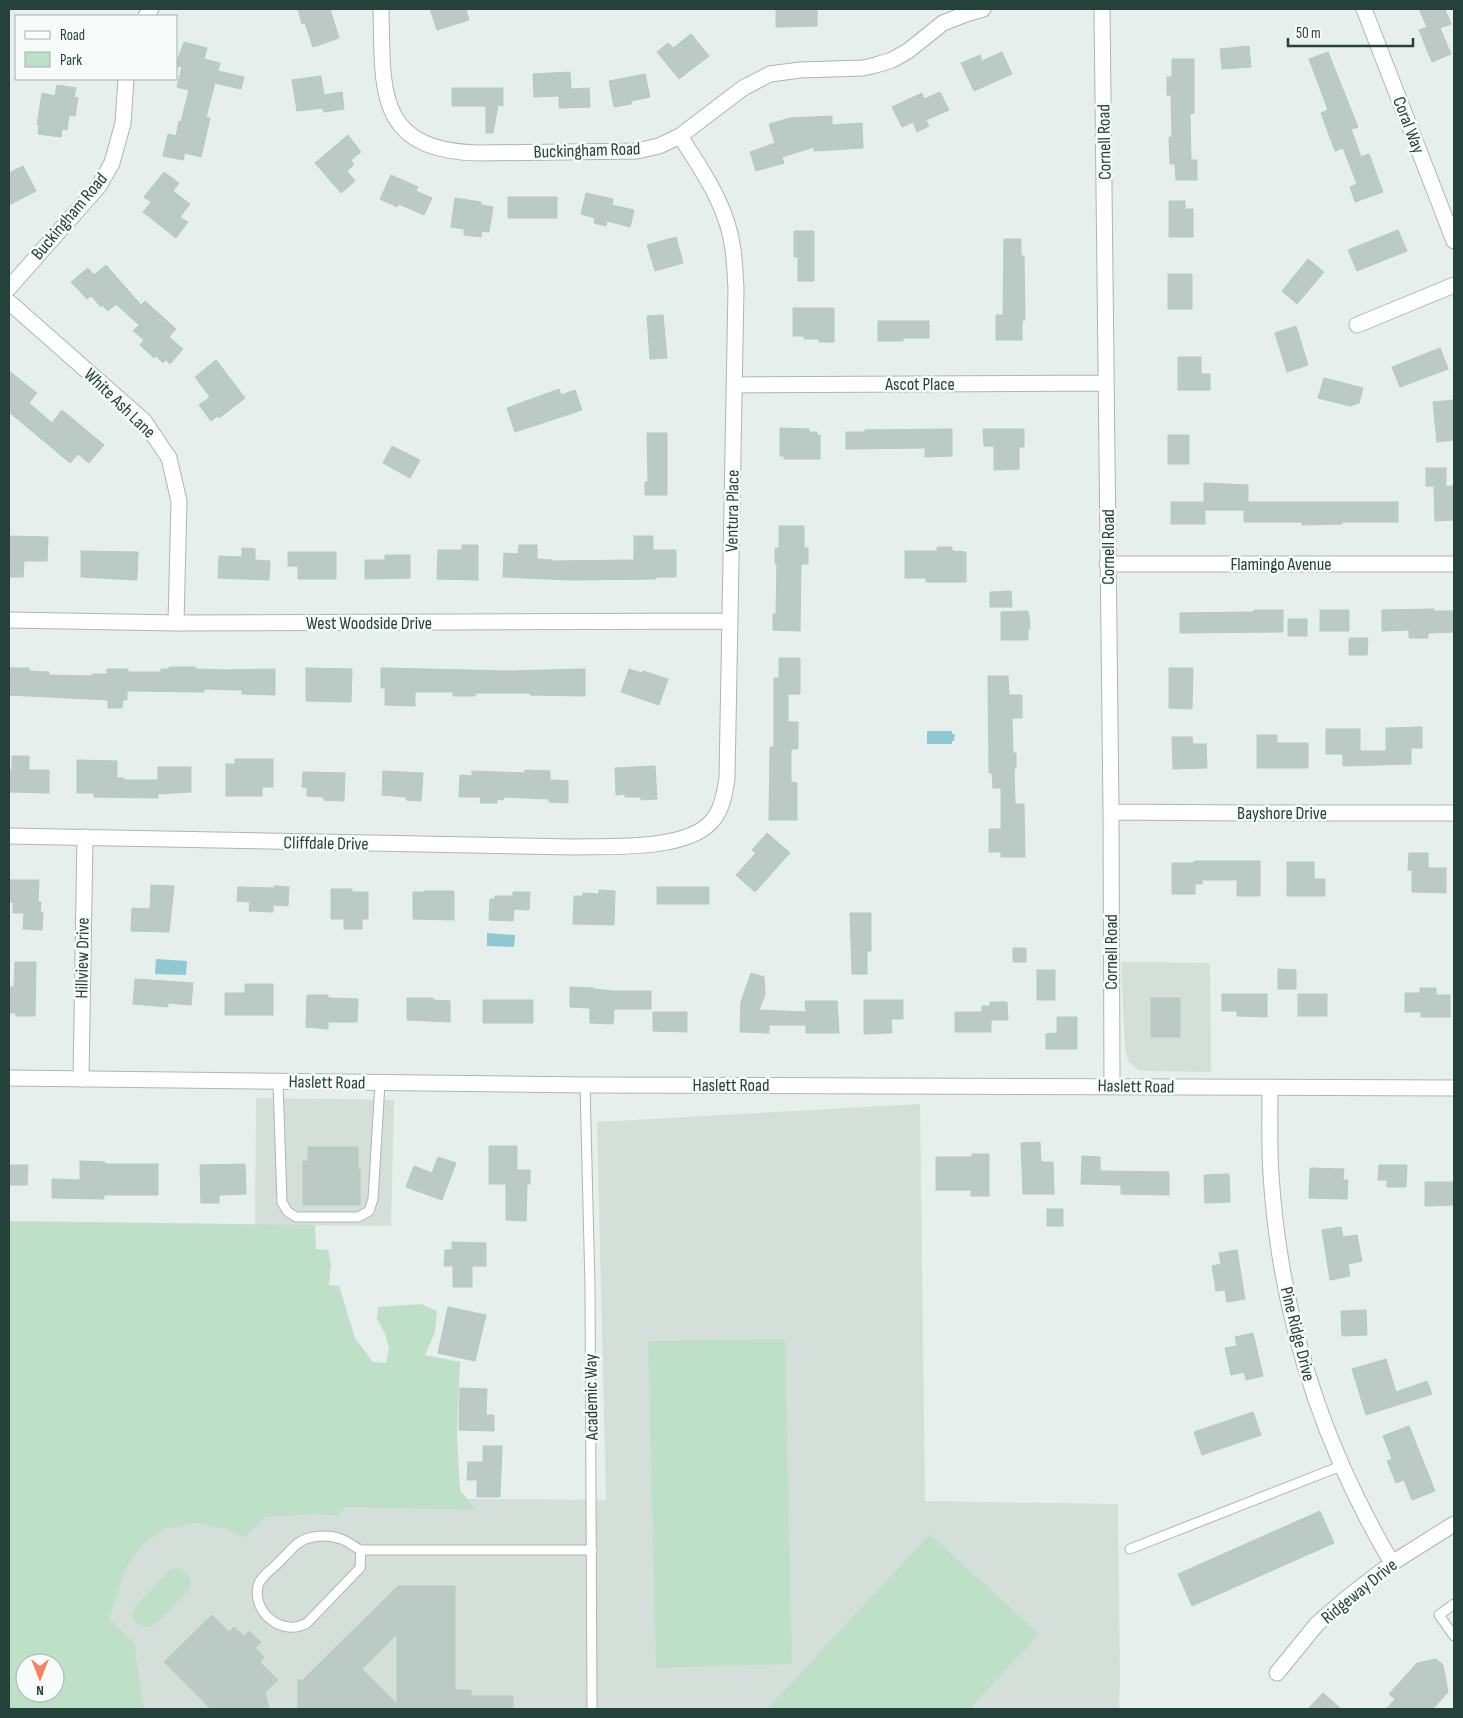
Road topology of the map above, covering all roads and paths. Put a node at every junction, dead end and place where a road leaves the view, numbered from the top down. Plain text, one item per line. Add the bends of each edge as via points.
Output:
1 (381, 9) edge
2 (983, 9) edge
3 (1102, 9) edge
4 (1364, 9) edge
5 (943, 16) edge
6 (126, 80) edge
7 (680, 136) junction
8 (1454, 241) edge
9 (1454, 285) edge
10 (9, 288) edge
11 (9, 302) edge
12 (1358, 325) dead end
13 (1106, 383) junction
14 (734, 385) junction
15 (1107, 564) junction
16 (1454, 564) edge
17 (9, 620) edge
18 (730, 621) junction
19 (176, 623) junction
20 (1111, 812) junction
21 (1454, 813) edge
22 (9, 836) edge
23 (85, 837) junction
24 (644, 844) joint
25 (9, 1078) edge
26 (81, 1079) junction
27 (278, 1082) junction
28 (380, 1083) junction
29 (585, 1085) junction
30 (1112, 1086) junction
31 (1270, 1088) junction
32 (1454, 1088) edge
33 (1341, 1466) junction
34 (1454, 1524) edge
35 (1130, 1549) dead end
36 (361, 1550) junction
37 (592, 1550) junction
38 (1392, 1563) junction
39 (1454, 1604) edge
40 (1454, 1636) edge
41 (1277, 1673) dead end
42 (592, 1709) edge

1 - 7 street, Buckingham Road via 385,93 404,129 428,146 462,152 637,150 659,146
2 - 5 street, Buckingham Road
3 - 13 street, Cornell Road
4 - 8 street, Coral Way
5 - 7 street, Buckingham Road via 908,51 892,60 857,69 785,71 756,80
6 - 10 street, Buckingham Road via 124,124 112,162 99,186
7 - 14 street, Ventura Place via 712,186 730,232 736,288
9 - 12 street
11 - 19 street, White Ash Lane via 144,421 169,458 179,501
13 - 14 street, Ascot Place
13 - 15 street, Cornell Road
14 - 18 street, Ventura Place
15 - 16 street, Flamingo Avenue
15 - 20 street, Cornell Road
17 - 19 street, West Woodside Drive
18 - 19 street, West Woodside Drive
18 - 24 street, Ventura Place via 727,778 719,810 713,820 695,835
20 - 21 street, Bayshore Drive
20 - 30 street, Cornell Road
22 - 23 street, Cliffdale Drive
23 - 24 street, Cliffdale Drive via 572,847
23 - 26 street, Hillview Drive
25 - 26 street, Haslett Road
26 - 27 street, Haslett Road
27 - 28 street, Haslett Road
27 - 28 lane via 282,1202 291,1214 302,1217 358,1217 369,1211 373,1199
28 - 29 street, Haslett Road
29 - 30 street, Haslett Road
29 - 37 lane, Academic Way
30 - 31 street, Haslett Road
31 - 32 street, Haslett Road
31 - 33 street, Pine Ridge Drive via 1271,1175 1282,1271 1301,1356
33 - 35 lane
33 - 38 street, Pine Ridge Drive
34 - 38 street, Ridgeway Drive
36 - 36 lane via 344,1540 328,1536 298,1543 259,1582 258,1595 264,1613 282,1626 307,1623 360,1568
36 - 37 lane
37 - 42 lane, Academic Way
38 - 41 street, Ridgeway Drive via 1317,1624
39 - 40 lane via 1439,1616

